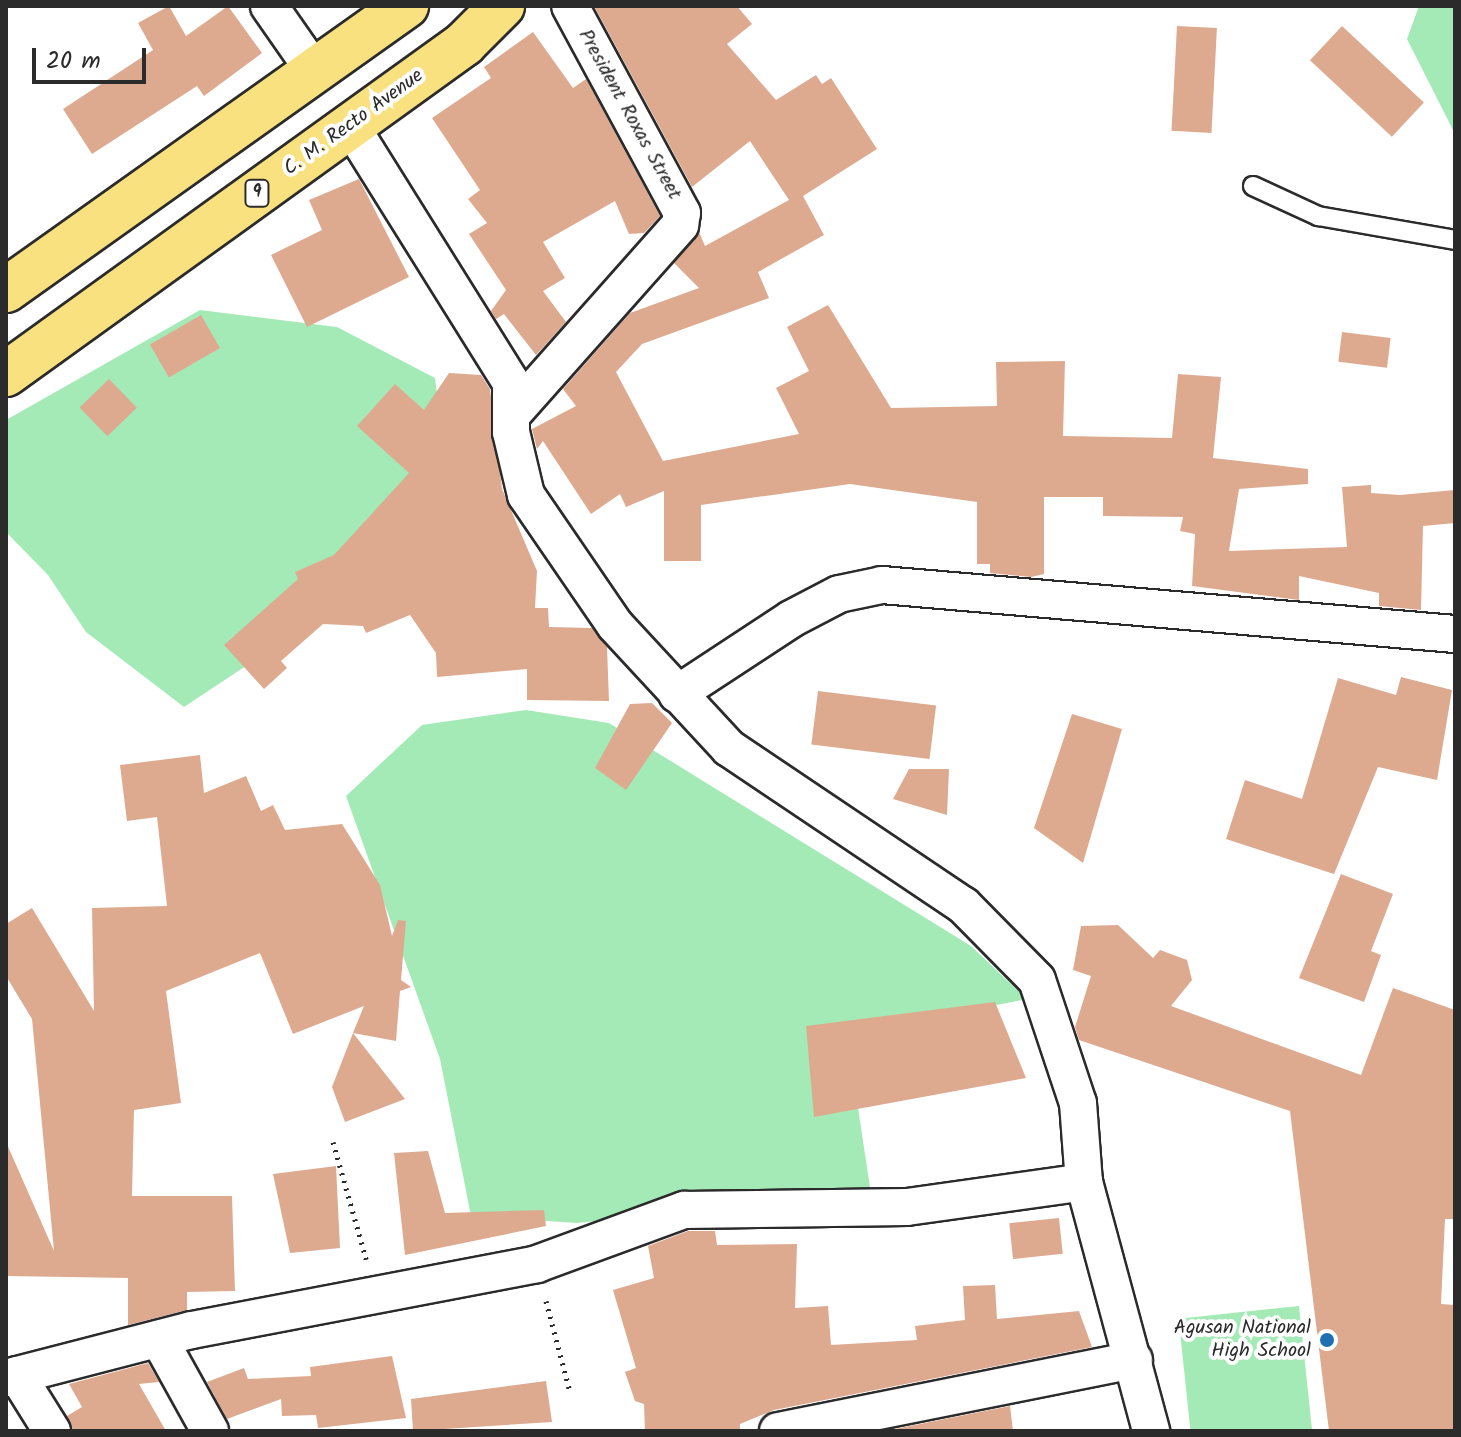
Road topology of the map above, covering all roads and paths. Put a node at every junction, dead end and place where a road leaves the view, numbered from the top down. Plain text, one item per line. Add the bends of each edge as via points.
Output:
1 (269, 6) edge
2 (406, 6) edge
3 (502, 6) edge
4 (570, 6) edge
5 (313, 69) junction
6 (350, 125) junction
7 (1253, 186) dead end
8 (1455, 240) edge
9 (6, 290) edge
10 (6, 374) edge
11 (515, 411) junction
12 (1455, 634) edge
13 (677, 694) junction
14 (333, 1142) dead end
15 (1084, 1182) junction
16 (537, 1264) junction
17 (376, 1298) junction
18 (159, 1339) junction
19 (1134, 1360) junction
20 (12, 1376) edge
21 (570, 1392) dead end
22 (52, 1431) edge
23 (210, 1431) edge
24 (778, 1431) edge
25 (1151, 1431) edge

1 - 5 street
2 - 5 highway
3 - 6 highway, C. M. Recto Avenue / 9 via 464,44
4 - 11 street, President Roxas Street via 682,213 680,225
5 - 9 highway
6 - 10 highway, C. M. Recto Avenue / 9
6 - 11 street via 511,383
7 - 8 lane via 1318,216
11 - 13 street via 511,432 526,495 615,625
12 - 13 street via 882,585 839,594 791,619
13 - 15 street via 729,748 963,905 1016,953 1053,1013 1078,1103
14 - 17 path
15 - 16 street via 907,1207 719,1204 635,1226
15 - 19 street
16 - 17 street
16 - 21 path
17 - 18 street
18 - 20 street
18 - 23 street
19 - 24 street
19 - 25 street
20 - 22 street

